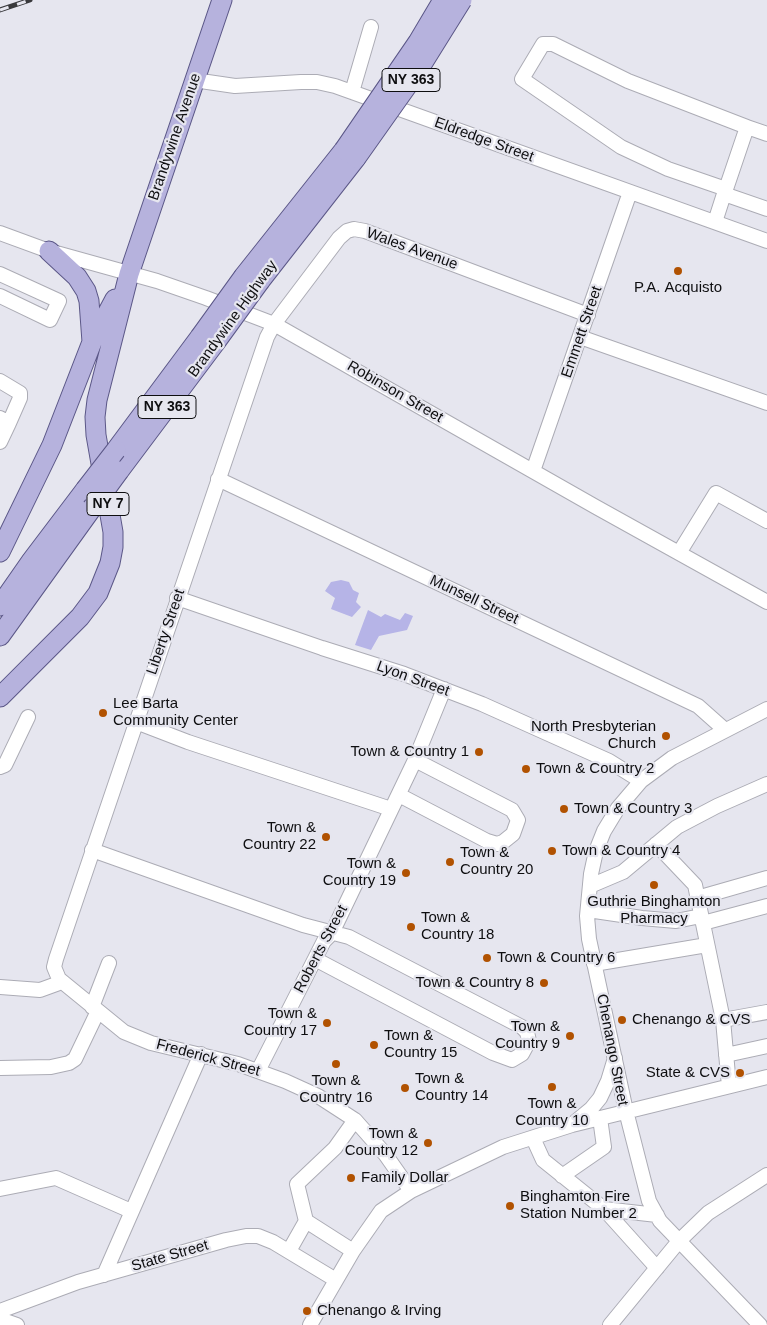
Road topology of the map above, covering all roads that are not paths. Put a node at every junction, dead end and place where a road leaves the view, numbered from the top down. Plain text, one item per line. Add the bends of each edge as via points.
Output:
1 (222, 0) edge
2 (443, 0) edge
3 (462, 0) edge
4 (371, 27) dead end
5 (194, 80) junction
6 (352, 92) junction
7 (747, 126) junction
8 (767, 134) edge
9 (350, 154) junction
10 (725, 191) junction
11 (630, 192) junction
12 (767, 209) edge
13 (715, 222) junction
14 (0, 233) edge
15 (767, 240) edge
16 (48, 250) junction
17 (0, 274) edge
18 (129, 274) junction
19 (0, 296) edge
20 (588, 315) junction
21 (274, 324) junction
22 (580, 337) junction
23 (207, 340) junction
24 (92, 342) junction
25 (0, 381) edge
26 (767, 403) edge
27 (5, 420) edge
28 (0, 442) edge
29 (533, 471) junction
30 (218, 479) junction
31 (767, 521) edge
32 (0, 552) edge
33 (680, 553) junction
34 (177, 598) junction
35 (767, 602) edge
36 (0, 606) edge
37 (0, 636) edge
38 (444, 689) junction
39 (0, 697) edge
40 (767, 710) edge
41 (28, 717) dead end
42 (136, 722) junction
43 (725, 730) junction
44 (415, 760) junction
45 (0, 767) edge
46 (641, 781) junction
47 (767, 784) edge
48 (399, 795) junction
49 (391, 809) junction
50 (656, 844) junction
51 (92, 850) junction
52 (767, 878) edge
53 (590, 886) junction
54 (696, 892) junction
55 (767, 906) edge
56 (588, 910) junction
57 (702, 919) junction
58 (332, 933) junction
59 (707, 945) junction
60 (314, 959) junction
61 (108, 963) dead end
62 (594, 964) junction
63 (62, 982) junction
64 (0, 987) edge
65 (95, 1009) junction
66 (767, 1012) edge
67 (723, 1020) junction
68 (767, 1046) edge
69 (201, 1054) junction
70 (726, 1055) junction
71 (615, 1058) junction
72 (0, 1068) edge
73 (258, 1071) junction
74 (767, 1077) edge
75 (728, 1086) junction
76 (626, 1111) junction
77 (600, 1118) junction
78 (355, 1120) junction
79 (572, 1125) junction
80 (533, 1138) junction
81 (767, 1175) edge
82 (562, 1176) junction
83 (0, 1189) edge
84 (411, 1191) junction
85 (604, 1209) junction
86 (132, 1212) junction
87 (657, 1215) junction
88 (306, 1221) junction
89 (679, 1241) junction
90 (289, 1251) junction
91 (353, 1251) junction
92 (657, 1268) junction
93 (104, 1275) junction
94 (336, 1280) junction
95 (0, 1311) edge
96 (0, 1318) edge
97 (18, 1325) edge
98 (310, 1325) edge
99 (610, 1325) edge
100 (760, 1325) edge

1 - 5 main road, Brandywine Avenue / NY 7
2 - 9 main road, Brandywine Highway / NY 363, bridge
3 - 9 main road, Brandywine Highway / NY 363, bridge via 419,69
4 - 6 street
5 - 6 street, Eldredge Street via 234,86 317,82
5 - 18 main road, Brandywine Avenue / NY 7
6 - 11 street, Eldredge Street
7 - 8 street
7 - 10 street
7 - 10 street via 628,81 553,44 543,44 522,79 621,147
9 - 23 main road, Brandywine Highway / NY 363, bridge
10 - 12 street
10 - 13 street
11 - 13 street, Eldredge Street
11 - 20 street, Emmett Street
13 - 15 street, Eldredge Street
14 - 16 street, Robinson Street
16 - 18 street, Robinson Street
16 - 24 main road via 77,277 86,291
17 - 19 street via 60,301 50,320
18 - 21 street, Robinson Street
18 - 24 main road, NY 7
18 - 39 main road, NY 7 via 95,417 113,532 110,563 98,592 80,617
20 - 21 street, Wales Avenue via 408,246 354,229 339,238
20 - 22 street, Emmett Street
21 - 29 street, Robinson Street
21 - 30 street, Liberty Street
22 - 26 street
22 - 29 street, Emmett Street
23 - 36 main road, Brandywine Highway / NY 363, bridge via 116,450
23 - 37 main road, Brandywine Highway / NY 363, bridge via 119,471
24 - 32 main road, NY 7 via 52,444
25 - 27 street via 20,393
27 - 28 street
29 - 33 street, Robinson Street
30 - 34 street, Liberty Street
30 - 43 street, Munsell Street via 698,706
31 - 33 street via 716,493
33 - 35 street, Robinson Street
34 - 38 street, Lyon Street
34 - 42 street, Liberty Street
38 - 44 street, Roberts Street
38 - 46 street, Lyon Street via 609,761
40 - 43 street, Chenango Street
41 - 45 street via 5,765
42 - 49 street
42 - 51 street, Liberty Street
43 - 46 street, Chenango Street via 672,758
44 - 48 street, Roberts Street
44 - 48 street via 512,810 518,820 513,834 497,844 488,841
46 - 53 street, Chenango Street via 604,831 596,851
47 - 50 street via 677,827
48 - 49 street, Roberts Street
49 - 58 street, Roberts Street
50 - 53 street via 623,872
50 - 54 street
51 - 58 street
51 - 63 street, Liberty Street via 56,959 55,973
52 - 54 street
53 - 56 street, Chenango Street
54 - 57 street
55 - 57 street
56 - 57 street via 676,921
56 - 62 street, Chenango Street
57 - 59 street
58 - 60 street, Roberts Street
58 - 60 street via 349,937 522,1028 527,1032 529,1042 522,1054 512,1060 493,1053
59 - 62 street
59 - 67 street
60 - 73 street, Roberts Street
61 - 65 street
62 - 71 street, Chenango Street
63 - 64 street via 40,990
63 - 65 street
65 - 69 street, Frederick Street via 136,1038
65 - 72 street via 75,1059 51,1067
66 - 67 street
67 - 70 street
68 - 70 street
69 - 73 street, Frederick Street
69 - 86 street
70 - 75 street
71 - 76 street, Chenango Street
71 - 79 street via 600,1098
73 - 78 street, Frederick Street via 318,1096
74 - 75 street
75 - 76 street
76 - 77 street, Chenango Street
76 - 87 street via 649,1201
77 - 79 street, Chenango Street
77 - 82 street via 604,1147
78 - 84 street, Frederick Street
78 - 88 street via 335,1148 297,1184
79 - 80 street, Chenango Street
80 - 82 street via 543,1160
80 - 84 street, Chenango Street via 503,1147
81 - 89 street via 708,1213
82 - 85 street
83 - 86 street via 56,1178
84 - 91 street, Chenango Street via 381,1211
85 - 87 street
85 - 92 street
86 - 93 street
87 - 89 street
88 - 90 street
88 - 91 street
89 - 92 street
89 - 100 street
90 - 93 street, State Street via 258,1236 246,1236
90 - 94 street, State Street
91 - 94 street, Chenango Street
92 - 99 street
93 - 95 street, State Street
94 - 98 street, Chenango Street
96 - 97 street

